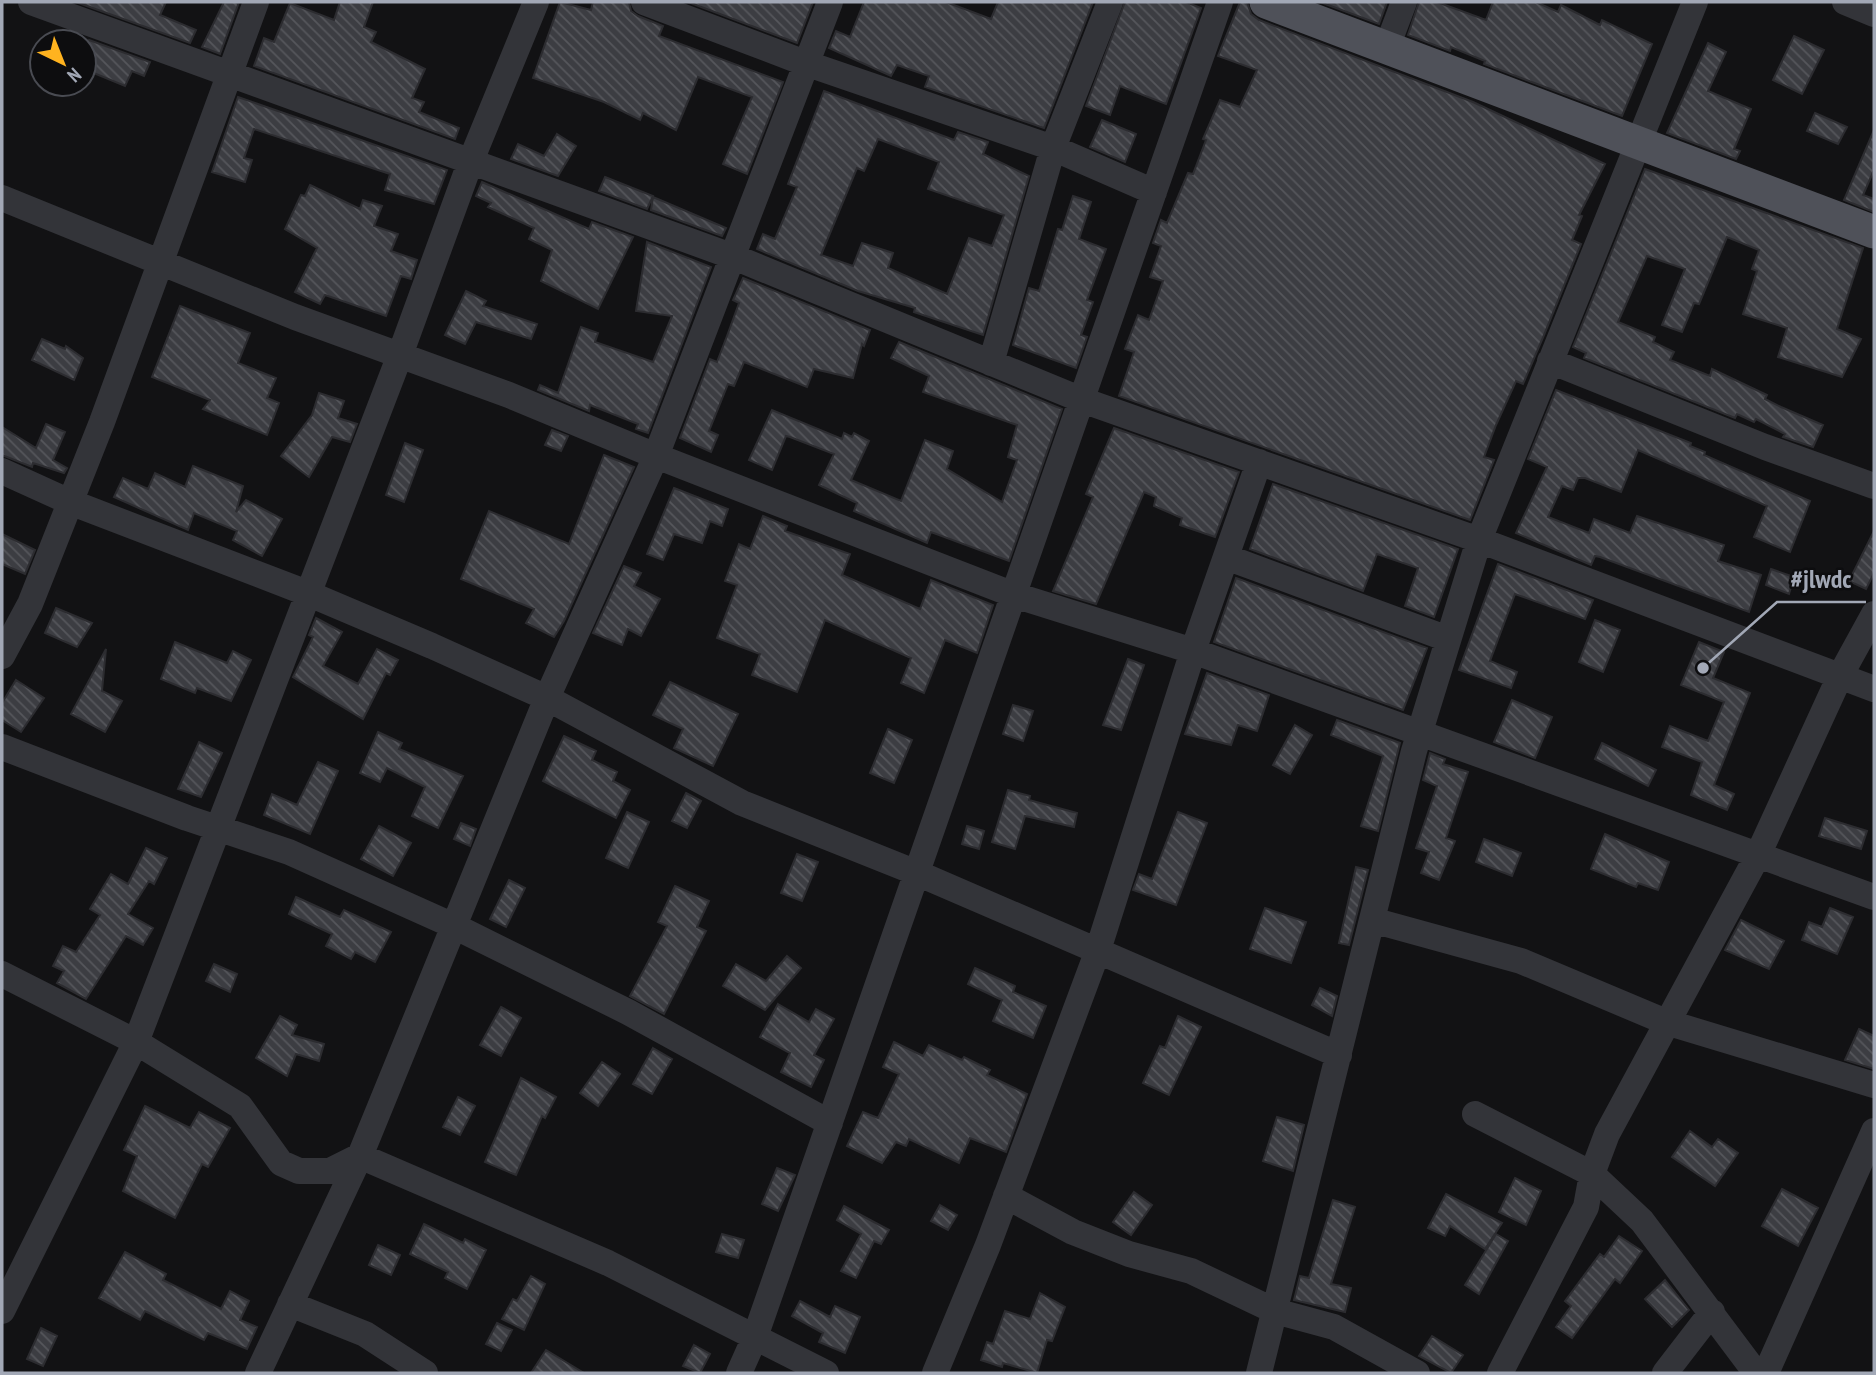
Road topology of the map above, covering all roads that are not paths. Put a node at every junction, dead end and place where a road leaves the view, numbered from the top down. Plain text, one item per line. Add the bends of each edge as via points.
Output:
1 (31, 2) edge
2 (256, 2) edge
3 (536, 2) edge
4 (644, 2) edge
5 (830, 2) edge
6 (1110, 2) edge
7 (1220, 2) edge
8 (1266, 2) edge
9 (1404, 2) edge
10 (1695, 2) edge
11 (1845, 2) edge
12 (1874, 14) edge
13 (1387, 47) junction
14 (805, 63) junction
15 (228, 75) junction
16 (1639, 141) junction
17 (1053, 148) junction
18 (470, 163) junction
19 (1154, 192) junction
20 (2, 198) edge
21 (1874, 232) edge
22 (734, 257) junction
23 (161, 262) junction
24 (400, 355) junction
25 (1550, 361) junction
26 (991, 363) junction
27 (1082, 400) junction
28 (656, 456) junction
29 (1259, 463) junction
30 (2, 471) edge
31 (1874, 486) edge
32 (70, 502) junction
33 (1479, 540) junction
34 (1226, 557) junction
35 (307, 593) junction
36 (1014, 595) junction
37 (1874, 614) edge
38 (1448, 639) junction
39 (1193, 651) junction
40 (2, 656) edge
41 (1840, 676) junction
42 (1874, 689) edge
43 (547, 698) junction
44 (1419, 732) junction
45 (2, 747) edge
46 (219, 829) junction
47 (1758, 855) junction
48 (917, 873) junction
49 (1874, 897) edge
50 (1372, 920) junction
51 (454, 926) junction
52 (1098, 950) junction
53 (2, 974) edge
54 (1667, 1022) junction
55 (136, 1042) junction
56 (1339, 1055) junction
57 (1874, 1085) edge
58 (1475, 1114) dead end
59 (830, 1123) junction
60 (1874, 1131) edge
61 (360, 1156) junction
62 (1592, 1174) junction
63 (1006, 1196) junction
64 (290, 1304) junction
65 (2, 1311) edge
66 (1275, 1311) junction
67 (1712, 1312) junction
68 (755, 1337) junction
69 (258, 1373) edge
70 (425, 1373) edge
71 (739, 1373) edge
72 (826, 1373) edge
73 (935, 1373) edge
74 (1259, 1373) edge
75 (1417, 1373) edge
76 (1500, 1373) edge
77 (1665, 1373) edge
78 (1756, 1373) edge
79 (1766, 1373) edge

1 - 15 street
2 - 15 street
3 - 18 street
4 - 14 street
5 - 14 street
6 - 17 street
7 - 19 street
8 - 13 main road
9 - 13 street
10 - 16 street
11 - 12 street
13 - 16 main road
14 - 17 street
14 - 22 street
15 - 18 street
15 - 23 street
16 - 21 main road
16 - 25 street
17 - 19 street
17 - 26 street
18 - 22 street
18 - 24 street
19 - 27 street
20 - 23 street
22 - 26 street
22 - 28 street
23 - 24 street
23 - 32 street
24 - 28 street
24 - 35 street
25 - 31 street
25 - 33 street
26 - 27 street
27 - 29 street
27 - 36 street
28 - 36 street
28 - 43 street
29 - 33 street
29 - 34 street
30 - 32 street
32 - 35 street
32 - 40 street via 30,604
33 - 38 street
33 - 41 street
34 - 38 street
34 - 39 street
35 - 43 street
35 - 46 street
36 - 39 street
36 - 48 street
37 - 41 street
38 - 44 street
39 - 44 street
39 - 52 street
41 - 42 street
41 - 47 street
43 - 48 street via 742,803
43 - 51 street
44 - 47 street
44 - 50 street
45 - 46 street
46 - 51 street via 289,852
46 - 55 street
47 - 49 street
47 - 54 street
48 - 52 street
48 - 59 street
50 - 54 street via 1521,961
50 - 56 street
51 - 59 street via 628,1012
51 - 61 street
52 - 56 street
52 - 63 street
53 - 55 street
54 - 57 street
54 - 62 street via 1607,1134
55 - 61 street via 240,1106 281,1163 299,1171 330,1171
55 - 65 street
56 - 66 street
58 - 62 street
59 - 68 street
60 - 79 street
61 - 64 street
61 - 68 street via 608,1263
62 - 67 street via 1642,1222
62 - 76 street via 1586,1208
63 - 66 street via 1073,1232 1129,1254 1191,1270
63 - 73 street
64 - 69 street
64 - 70 street via 365,1334
66 - 74 street
66 - 75 street via 1334,1326
67 - 77 street
67 - 78 street
68 - 71 street
68 - 72 street

